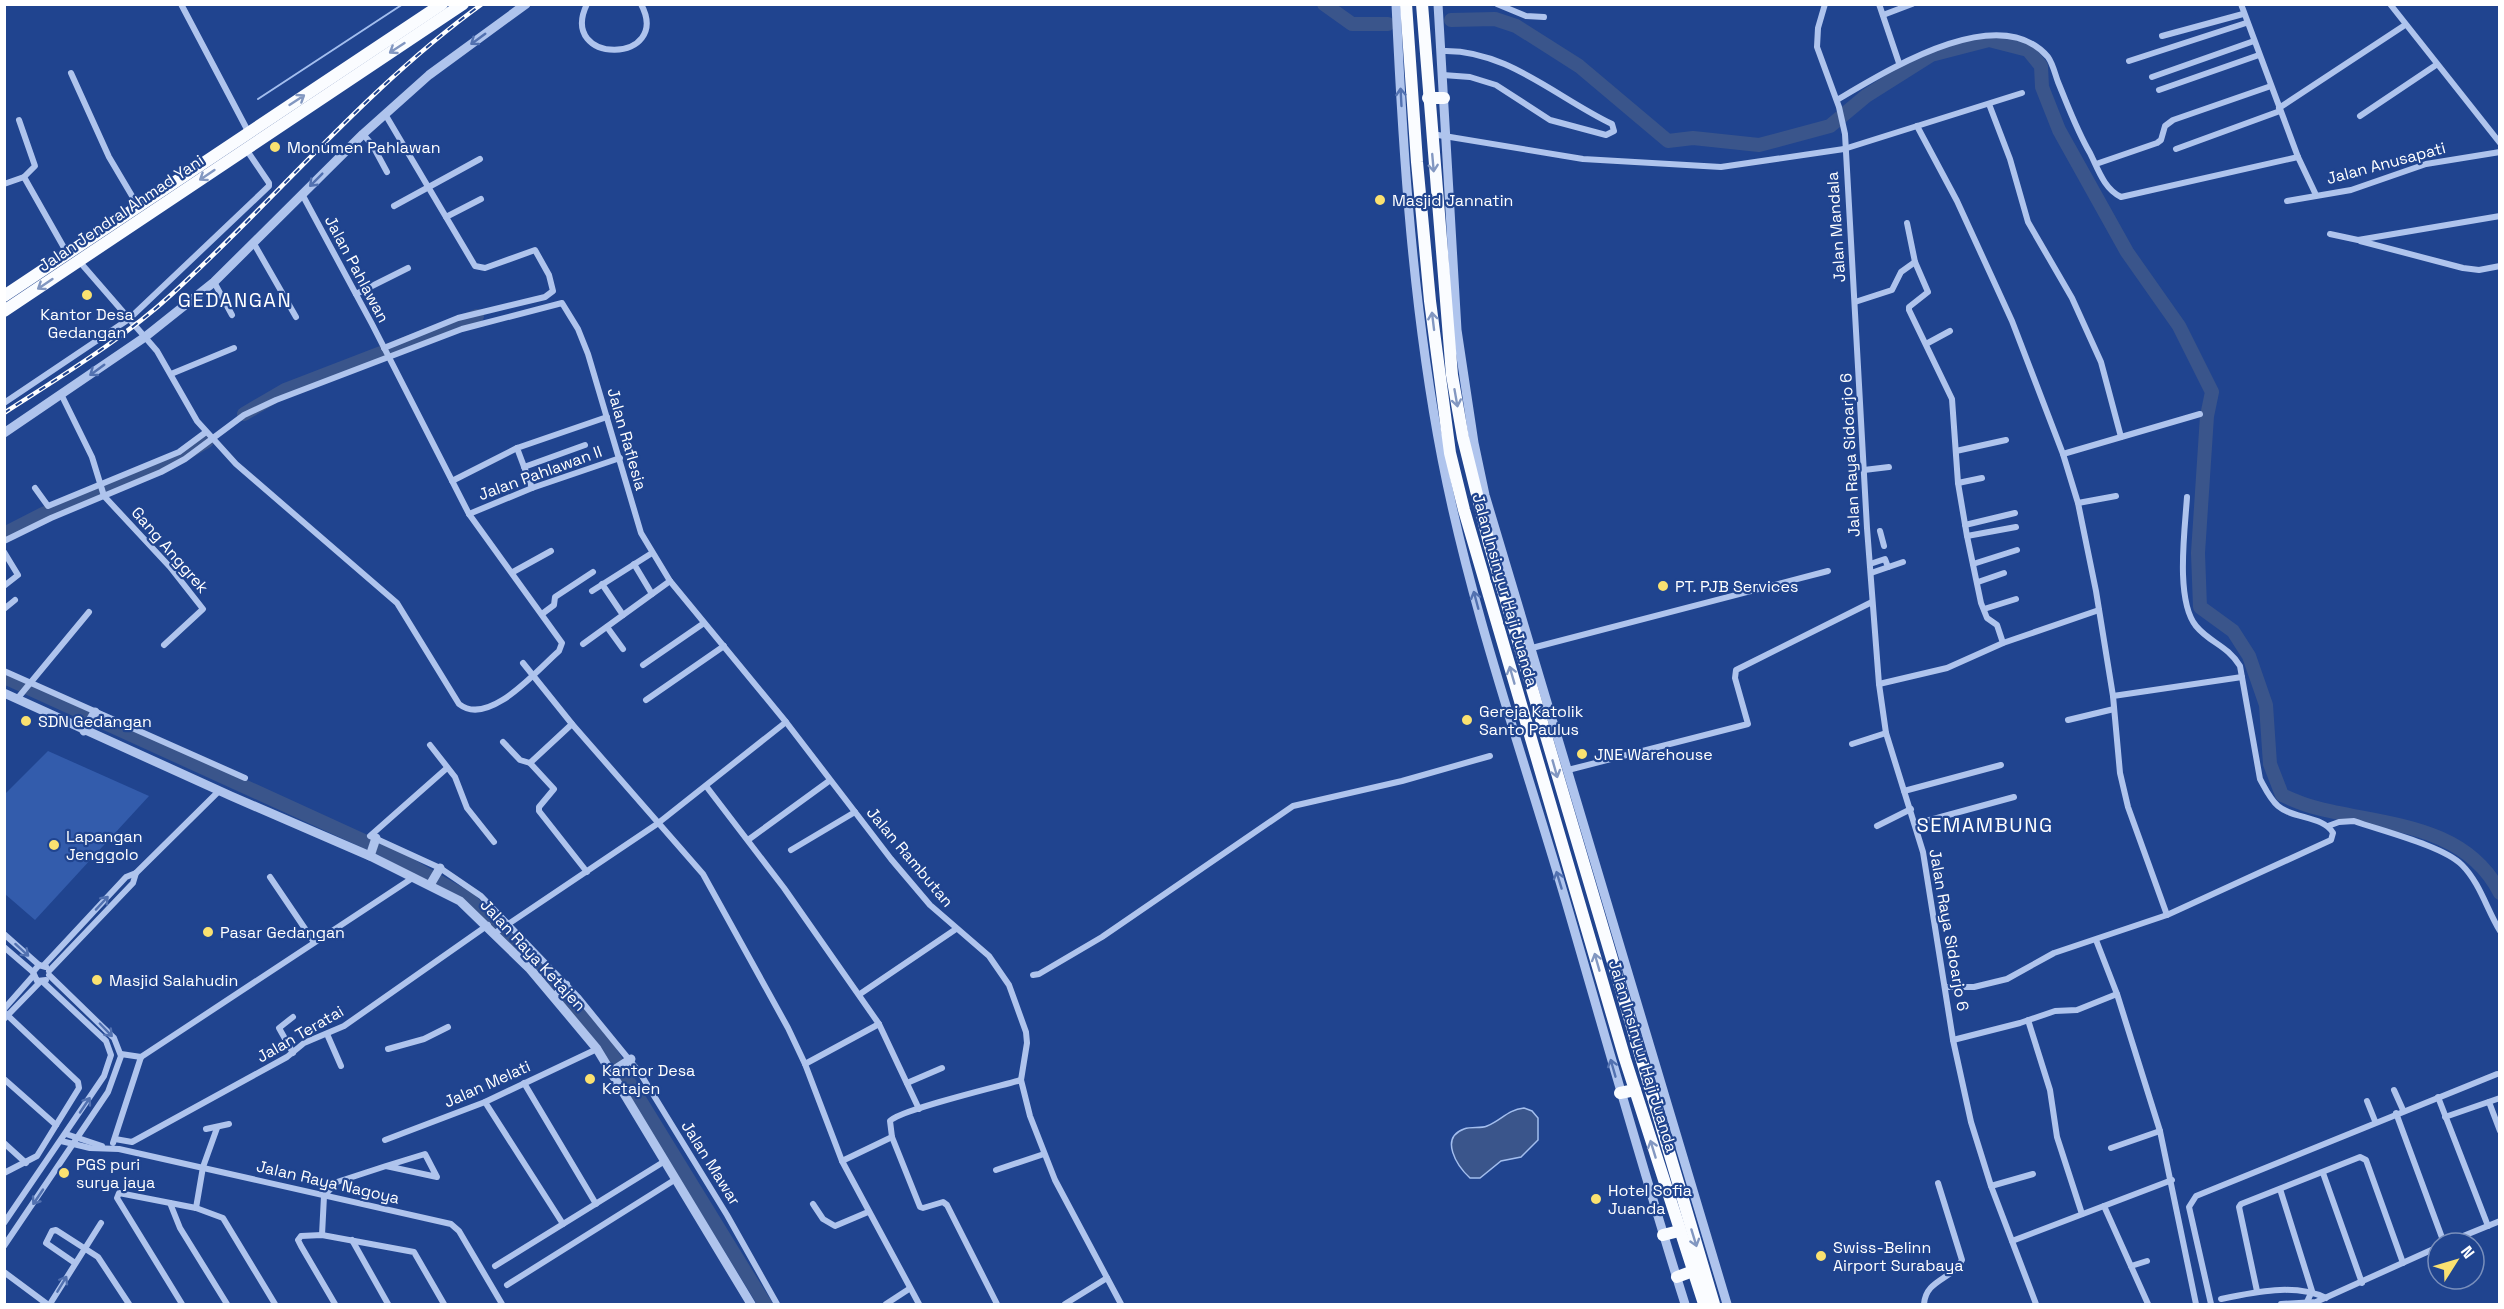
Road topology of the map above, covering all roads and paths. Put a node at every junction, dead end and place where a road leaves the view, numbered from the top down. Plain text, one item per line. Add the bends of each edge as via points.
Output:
1 (181, 4) edge
2 (442, 4) edge
3 (463, 4) edge
4 (526, 4) edge
5 (587, 4) edge
6 (641, 4) edge
7 (1396, 4) edge
8 (1407, 4) edge
9 (1422, 4) edge
10 (1497, 4) edge
11 (1825, 4) edge
12 (1879, 4) edge
13 (1912, 4) edge
14 (2241, 4) edge
15 (2390, 4) edge
16 (1438, 6) edge
17 (2243, 14) junction
18 (1883, 15) junction
19 (1544, 17) dead end
20 (2246, 23) junction
21 (2405, 25) junction
22 (2162, 36) dead end
23 (2254, 41) junction
24 (1403, 44) junction
25 (1442, 51) junction
26 (2259, 55) junction
27 (2129, 61) dead end
28 (1899, 63) junction
29 (2436, 65) junction
30 (71, 72) dead end
31 (1443, 75) junction
32 (2152, 77) dead end
33 (2271, 86) junction
34 (2159, 90) dead end
35 (2022, 93) dead end
36 (1428, 98) junction
37 (1444, 98) junction
38 (1838, 104) junction
39 (1989, 104) junction
40 (2280, 110) junction
41 (385, 114) junction
42 (2360, 116) dead end
43 (19, 120) dead end
44 (1917, 126) junction
45 (363, 134) junction
46 (1431, 134) junction
47 (1446, 134) junction
48 (250, 141) junction
49 (2499, 143) edge
50 (1844, 149) junction
51 (2176, 149) dead end
52 (2499, 152) edge
53 (2298, 157) junction
54 (480, 159) dead end
55 (2096, 164) junction
56 (387, 172) dead end
57 (24, 177) junction
58 (4, 184) edge
59 (429, 188) junction
60 (302, 194) junction
61 (2316, 195) junction
62 (481, 199) dead end
63 (2287, 201) dead end
64 (138, 206) junction
65 (394, 206) dead end
66 (2499, 216) edge
67 (446, 217) junction
68 (1908, 223) dead end
69 (1440, 233) junction
70 (2330, 234) dead end
71 (1417, 235) junction
72 (2358, 240) junction
73 (253, 242) junction
74 (67, 254) junction
75 (79, 261) junction
76 (1915, 262) junction
77 (2499, 266) edge
78 (408, 268) dead end
79 (214, 282) junction
80 (356, 294) junction
81 (4, 296) edge
82 (1855, 302) junction
83 (4, 311) edge
84 (232, 315) dead end
85 (296, 317) dead end
86 (129, 319) junction
87 (459, 323) junction
88 (1950, 331) dead end
89 (145, 337) junction
90 (1926, 344) junction
91 (234, 348) dead end
92 (386, 352) junction
93 (171, 374) junction
94 (62, 396) junction
95 (4, 403) edge
96 (2200, 414) dead end
97 (608, 417) junction
98 (4, 433) edge
99 (210, 436) junction
100 (2121, 437) junction
101 (2006, 440) dead end
102 (585, 445) dead end
103 (517, 448) junction
104 (1956, 451) junction
105 (2063, 454) junction
106 (620, 458) junction
107 (524, 467) junction
108 (1889, 467) dead end
109 (1864, 470) junction
110 (1982, 478) dead end
111 (452, 482) junction
112 (1958, 483) junction
113 (101, 485) junction
114 (35, 488) dead end
115 (532, 488) junction
116 (104, 495) junction
117 (2116, 496) dead end
118 (2187, 497) dead end
119 (2078, 503) junction
120 (2015, 513) dead end
121 (469, 514) junction
122 (1965, 525) junction
123 (2016, 527) dead end
124 (1880, 531) dead end
125 (1967, 536) junction
126 (4, 541) edge
127 (1494, 542) junction
128 (1868, 542) junction
129 (2017, 550) dead end
130 (551, 551) dead end
131 (4, 552) edge
132 (652, 553) junction
133 (1903, 562) dead end
134 (634, 564) junction
135 (1870, 564) junction
136 (1973, 564) junction
137 (1888, 567) junction
138 (1828, 571) dead end
139 (513, 572) junction
140 (593, 572) dead end
141 (1871, 573) junction
142 (2004, 573) dead end
143 (670, 581) junction
144 (1978, 582) junction
145 (602, 584) junction
146 (4, 586) edge
147 (592, 591) dead end
148 (652, 594) junction
149 (2016, 599) dead end
150 (15, 600) dead end
151 (1872, 602) junction
152 (4, 609) edge
153 (1984, 609) junction
154 (2099, 610) junction
155 (89, 612) dead end
156 (542, 614) junction
157 (623, 615) junction
158 (704, 623) junction
159 (608, 627) junction
160 (2003, 643) junction
161 (583, 644) dead end
162 (164, 645) dead end
163 (724, 646) junction
164 (1532, 648) junction
165 (623, 649) dead end
166 (523, 663) dead end
167 (643, 665) dead end
168 (4, 671) edge
169 (532, 675) junction
170 (2242, 676) junction
171 (1879, 684) junction
172 (28, 685) junction
173 (4, 693) edge
174 (2113, 696) junction
175 (18, 697) junction
176 (646, 700) dead end
177 (2114, 709) junction
178 (94, 713) junction
179 (2068, 720) dead end
180 (786, 722) junction
181 (572, 724) junction
182 (85, 729) junction
183 (1886, 733) junction
184 (503, 742) dead end
185 (1852, 744) dead end
186 (430, 745) dead end
187 (1490, 756) dead end
188 (530, 763) junction
189 (2001, 765) dead end
190 (447, 768) junction
191 (1568, 770) junction
192 (245, 778) dead end
193 (829, 781) junction
194 (706, 786) junction
195 (1904, 790) junction
196 (219, 791) junction
197 (2014, 797) dead end
198 (1911, 809) junction
199 (855, 812) junction
200 (657, 824) junction
201 (1916, 824) junction
202 (1877, 826) dead end
203 (2328, 826) junction
204 (748, 840) junction
205 (494, 842) dead end
206 (373, 844) junction
207 (791, 850) dead end
208 (439, 869) junction
209 (587, 872) junction
210 (136, 873) junction
211 (270, 876) dead end
212 (414, 877) junction
213 (431, 882) junction
214 (2165, 910) junction
215 (507, 924) junction
216 (488, 925) junction
217 (79, 927) junction
218 (956, 929) junction
219 (2499, 931) edge
220 (497, 932) junction
221 (4, 934) edge
222 (86, 934) junction
223 (2096, 940) junction
224 (314, 942) junction
225 (4, 947) edge
226 (41, 965) junction
227 (49, 973) junction
228 (33, 974) junction
229 (1032, 975) dead end
230 (42, 982) junction
231 (567, 985) junction
232 (1604, 987) junction
233 (1946, 987) junction
234 (1591, 991) junction
235 (555, 994) junction
236 (860, 994) junction
237 (2117, 994) junction
238 (6, 1014) edge
239 (93, 1017) junction
240 (292, 1017) dead end
241 (2028, 1020) junction
242 (87, 1024) junction
243 (879, 1024) junction
244 (448, 1027) dead end
245 (327, 1034) junction
246 (1953, 1040) junction
247 (388, 1049) dead end
248 (597, 1049) junction
249 (293, 1053) junction
250 (121, 1054) junction
251 (141, 1057) junction
252 (630, 1060) junction
253 (805, 1064) junction
254 (341, 1066) dead end
255 (942, 1068) dead end
256 (613, 1071) junction
257 (2497, 1074) dead end
258 (4, 1079) edge
259 (1021, 1080) junction
260 (524, 1083) junction
261 (907, 1083) junction
262 (1635, 1090) junction
263 (2394, 1090) dead end
264 (1620, 1093) junction
265 (2438, 1097) junction
266 (2499, 1098) edge
267 (2367, 1101) dead end
268 (485, 1102) junction
269 (2489, 1102) junction
270 (918, 1109) junction
271 (2403, 1110) junction
272 (2396, 1113) junction
273 (2445, 1117) junction
274 (2375, 1121) junction
275 (229, 1124) dead end
276 (56, 1125) junction
277 (217, 1128) junction
278 (206, 1129) dead end
279 (2160, 1131) junction
280 (2499, 1131) edge
281 (66, 1134) junction
282 (892, 1137) junction
283 (78, 1138) junction
284 (386, 1140) dead end
285 (61, 1141) junction
286 (4, 1143) edge
287 (74, 1144) junction
288 (105, 1147) junction
289 (2111, 1148) dead end
290 (1044, 1154) junction
291 (665, 1161) junction
292 (842, 1161) junction
293 (26, 1164) junction
294 (386, 1166) junction
295 (203, 1167) junction
296 (996, 1170) dead end
297 (4, 1173) edge
298 (2324, 1173) junction
299 (2033, 1174) dead end
300 (676, 1179) junction
301 (2172, 1180) junction
302 (1938, 1183) dead end
303 (1991, 1186) junction
304 (2280, 1189) junction
305 (324, 1196) junction
306 (170, 1203) junction
307 (596, 1204) junction
308 (813, 1204) dead end
309 (2104, 1206) junction
310 (196, 1208) junction
311 (868, 1212) junction
312 (2082, 1214) junction
313 (2499, 1221) edge
314 (4, 1223) edge
315 (101, 1223) dead end
316 (563, 1224) junction
317 (2488, 1226) junction
318 (1679, 1231) junction
319 (2440, 1231) edge
320 (2475, 1231) edge
321 (1663, 1234) junction
322 (322, 1235) junction
323 (352, 1240) junction
324 (2012, 1241) junction
325 (4, 1246) edge
326 (85, 1246) junction
327 (2426, 1252) edge
328 (2147, 1261) dead end
329 (75, 1263) junction
330 (2403, 1263) junction
331 (495, 1266) dead end
332 (2131, 1266) junction
333 (1693, 1271) junction
334 (4, 1272) edge
335 (1677, 1277) junction
336 (1107, 1278) junction
337 (2362, 1283) junction
338 (507, 1285) dead end
339 (909, 1288) junction
340 (2257, 1291) junction
341 (2312, 1291) junction
342 (2326, 1298) junction
343 (2221, 1299) junction
344 (2307, 1303) edge
345 (2211, 1304) edge
346 (49, 1305) edge
347 (129, 1305) edge
348 (183, 1305) edge
349 (227, 1305) edge
350 (275, 1305) edge
351 (335, 1305) edge
352 (388, 1305) edge
353 (444, 1305) edge
354 (502, 1305) edge
355 (751, 1305) edge
356 (777, 1305) edge
357 (886, 1305) edge
358 (919, 1305) edge
359 (997, 1305) edge
360 (1065, 1305) edge
361 (1121, 1305) edge
362 (1685, 1305) edge
363 (1704, 1305) edge
364 (1714, 1305) edge
365 (1727, 1305) edge
366 (1924, 1305) edge
367 (2036, 1305) edge
368 (2148, 1305) edge
369 (2196, 1305) edge
370 (2229, 1305) edge
371 (2282, 1305) edge

1 - 48 street
48 -> 2 highway
3 -> 48 highway
4 -> 41 street via 429,75
5 - 6 street via 583,18 586,35 598,48 615,52 632,46 640,38 645,21
7 - 24 street, Jalan Insinyur Haji Juanda
8 - 24 highway, Jalan Insinyur Haji Juanda
9 - 36 highway, Jalan Insinyur Haji Juanda
10 - 19 street via 1526,16
11 - 38 street, Jalan Mandala via 1817,47
12 - 18 street
13 - 18 street
14 - 17 street
15 - 21 street
16 - 25 street, Jalan Insinyur Haji Juanda
17 - 20 street
17 - 22 street
18 - 28 street
20 - 23 street
20 - 27 street
21 - 29 street
21 - 40 street
23 - 26 street
23 - 32 street
71 -> 24 highway, Jalan Insinyur Haji Juanda
25 - 31 street, Jalan Insinyur Haji Juanda
25 - 31 street via 1479,54 1504,62 1612,124 1614,131 1606,135 1550,120 1496,85 1470,77
26 - 33 street
26 - 34 street
28 - 38 street
28 - 55 street via 1952,37 1979,30 2024,36 2050,58 2081,137
29 - 42 street
29 - 49 street
30 - 64 street via 109,157
31 - 37 street, Jalan Insinyur Haji Juanda
33 - 40 street
33 - 55 street via 2173,120 2164,126 2157,144
35 - 39 street
36 - 37 highway
36 - 46 highway, Jalan Insinyur Haji Juanda
37 - 47 street, Jalan Insinyur Haji Juanda
38 - 50 street, Jalan Mandala
39 - 44 street
39 - 100 street via 2028,222 2072,298 2102,362
40 - 51 street
40 - 53 street
41 - 45 street
41 - 59 street
43 - 57 street via 35,166
44 - 50 street
44 - 105 street via 1957,201 2012,321
45 - 56 street
45 -> 60 street
46 - 47 street
46 -> 69 highway, Jalan Insinyur Haji Juanda
47 - 50 street via 1583,159 1721,167
47 - 127 street, Jalan Insinyur Haji Juanda via 1457,330
48 - 64 highway, Jalan Jendral Ahmad Yani
48 -> 75 highway, Jalan Jendral Ahmad Yani
48 - 86 street via 269,186
50 - 82 street, Jalan Mandala
52 - 61 street, Jalan Anusapati via 2426,164 2351,190
53 - 55 street via 2121,197 2107,185
53 - 61 street
54 - 59 street
57 - 58 street
57 - 74 street
59 - 65 street
59 - 67 street
60 - 73 street
60 - 80 street, Jalan Pahlawan
61 - 63 street, Jalan Anusapati
62 - 67 street
64 - 74 highway, Jalan Jendral Ahmad Yani
66 - 72 street
67 - 87 street via 477,268 535,250 553,286 545,297
68 - 76 street
69 - 71 highway
69 -> 127 highway, Jalan Insinyur Haji Juanda via 1452,375 1463,438
70 - 72 street
232 -> 71 highway, Jalan Insinyur Haji Juanda via 1453,464
234 -> 71 street, Jalan Insinyur Haji Juanda via 1497,677 1452,507 1432,398
72 - 77 street via 2463,268
73 - 79 street
73 - 85 street
74 - 81 highway, Jalan Jendral Ahmad Yani
75 -> 83 highway, Jalan Jendral Ahmad Yani
75 - 86 street
76 - 82 street via 1901,272 1892,290
76 - 90 street via 1928,294 1908,308
78 - 80 street
79 - 84 street
79 - 89 street
80 - 92 street, Jalan Pahlawan
82 - 109 street, Jalan Raya Sidoarjo 6
86 - 89 street
86 - 95 street
87 - 92 street, Jalan Raflesia
87 - 92 street
87 - 97 street, Jalan Raflesia via 562,303 578,329
88 - 90 street
89 - 93 street
89 -> 94 street
90 - 104 street via 1952,399
91 - 93 street
92 - 99 street via 254,410
92 - 111 street, Jalan Pahlawan
93 - 99 street via 182,399
94 - 98 street
94 - 113 street
96 - 100 street
97 - 103 street
97 - 106 street, Jalan Raflesia
99 - 113 street
99 - 116 street via 175,465
99 - 169 street via 236,464 397,603 462,707 486,708 507,697
100 - 105 street
101 - 104 street
102 - 107 street
103 - 107 street
103 - 111 street
104 - 112 street
105 - 119 street
106 - 115 street, Jalan Pahlawan II
106 - 132 street, Jalan Raflesia via 637,520
107 - 115 street
108 - 109 street
109 - 128 street, Jalan Raya Sidoarjo 6
110 - 112 street
111 - 121 street, Jalan Pahlawan
112 - 122 street
113 - 114 street via 48,506
113 - 116 street
115 - 121 street, Jalan Pahlawan II
116 - 126 street
116 - 162 street, Gang Anggrek via 203,609
117 - 119 street
118 - 170 street via 2183,584 2190,613 2200,631 2231,652
119 - 154 street
120 - 122 street
121 - 139 street, Jalan Pahlawan
122 - 125 street
123 - 125 street
124 - 128 street via 1883,543
125 - 136 street
127 - 164 street, Jalan Insinyur Haji Juanda
127 -> 364 highway, Jalan Insinyur Haji Juanda
128 - 135 street, Jalan Raya Sidoarjo 6
129 - 136 street
130 - 139 street
131 - 146 street via 18,575
132 - 134 street
132 - 143 street, Jalan Raflesia
133 - 137 street
134 - 145 street
134 - 148 street
135 - 137 street via 1884,559
135 - 141 street, Jalan Raya Sidoarjo 6
136 - 144 street
137 - 141 street
138 - 164 street
139 - 156 street, Jalan Pahlawan
140 - 156 street via 554,598 554,604
141 - 151 street, Jalan Raya Sidoarjo 6
142 - 144 street
143 - 148 street
143 - 158 street, Jalan Raflesia
144 - 153 street
145 - 147 street
145 - 157 street
148 - 157 street
149 - 153 street
150 - 152 street
151 - 171 street, Jalan Raya Sidoarjo 6
151 - 191 street via 1736,670 1748,724
153 - 160 street via 1987,618 1997,625
154 - 160 street
154 - 174 street
155 - 172 street
156 - 169 street, Jalan Pahlawan via 562,645
157 - 159 street
158 - 163 street, Jalan Raflesia
158 - 167 street
159 - 161 street
159 - 165 street
160 - 171 street via 1947,668
163 - 176 street
163 - 180 street, Jalan Raflesia
164 - 191 street, Jalan Insinyur Haji Juanda
166 - 169 street
168 - 172 street
169 - 181 street
170 - 174 street
170 - 203 street via 2264,786 2278,806 2289,813
171 - 183 street, Jalan Raya Sidoarjo 6
172 - 175 street
172 - 178 street
173 - 175 street, Jalan Raya Ketajen
174 - 177 street
175 - 182 street, Jalan Raya Ketajen
177 - 179 street
177 - 214 street via 2120,773 2128,807
178 - 182 street
178 - 192 street
180 - 193 street, Jalan Rambutan
180 - 194 street
181 - 188 street
181 - 200 street
182 - 196 street, Jalan Raya Ketajen
183 - 185 street
183 - 195 street, Jalan Raya Sidoarjo 6
184 - 188 street via 520,760
186 - 190 street
187 - 229 street via 1293,806 1102,937
188 - 209 street via 554,790 539,811
189 - 195 street
190 - 205 street via 458,782 467,808
190 - 206 street
191 - 365 street, Jalan Insinyur Haji Juanda
193 - 199 street, Jalan Rambutan
193 - 204 street
194 - 200 street
194 - 204 street
195 - 198 street, Jalan Raya Sidoarjo 6
196 - 206 street, Jalan Raya Ketajen
196 - 210 street
197 - 201 street
198 - 201 street, Jalan Raya Sidoarjo 6
198 - 202 street
199 - 207 street
199 - 218 street, Jalan Rambutan via 912,884
200 - 209 street
200 - 253 street via 703,874
201 - 233 street, Jalan Raya Sidoarjo 6
203 - 214 street via 2333,835 2329,843
203 - 219 street via 2354,821 2448,855 2463,865 2473,879
204 - 236 street
206 - 208 street, Jalan Mawar
206 - 212 street, Jalan Raya Ketajen
208 - 213 street
208 - 215 street, Jalan Mawar via 481,896
209 - 215 street
217 -> 210 street via 126,877
210 - 222 street via 133,883
211 - 224 street
212 - 213 street, Jalan Raya Ketajen
212 - 224 street
213 - 216 street, Jalan Raya Ketajen
214 - 223 street
215 - 220 street
215 - 231 street, Jalan Mawar
216 - 220 street, Jalan Raya Ketajen
216 - 245 street, Jalan Teratai
217 - 222 street
217 - 226 street
218 - 236 street
218 - 259 street, Jalan Rambutan via 989,956 1012,992 1026,1037
220 - 235 street, Jalan Raya Ketajen
221 -> 226 street
222 - 227 street
223 - 233 street via 2054,953 2007,979 1974,987
223 - 237 street
224 - 251 street
225 - 228 street
226 - 227 street
226 - 228 street
227 - 230 street
227 - 239 street
228 - 230 street
228 - 238 street
230 - 238 street
230 - 242 street
231 - 235 street
231 - 252 street, Jalan Mawar
232 - 234 highway
232 - 262 highway, Jalan Insinyur Haji Juanda
233 - 246 street, Jalan Raya Sidoarjo 6
264 -> 234 street, Jalan Insinyur Haji Juanda
235 - 248 street, Jalan Raya Ketajen
236 - 243 street
237 - 241 street via 2077,1010 2055,1011
237 - 279 street
238 - 276 street via 79,1085
239 - 242 street
239 -> 250 street via 114,1038
240 - 249 street via 279,1028
241 - 246 street
241 - 312 street via 2050,1090 2057,1137
281 -> 242 street via 104,1076 111,1058 108,1044
243 - 253 street
243 - 261 street
244 - 247 street via 424,1039
245 - 249 street, Jalan Teratai via 304,1043
245 - 254 street
246 - 303 street, Jalan Raya Sidoarjo 6 via 1971,1122
248 - 256 street, Jalan Raya Ketajen
248 - 260 street, Jalan Melati
249 - 251 street, Jalan Teratai via 132,1142 114,1141
250 - 251 street
250 - 283 street via 111,1086
252 - 256 street
252 - 356 street, Jalan Mawar via 727,1215
253 - 292 street
255 - 261 street
256 - 291 street, Jalan Raya Ketajen
257 - 265 street
258 - 276 street
259 - 270 street
259 - 290 street, Jalan Rambutan
260 - 268 street, Jalan Melati
260 - 307 street
261 - 270 street
262 - 264 highway
318 -> 262 highway, Jalan Insinyur Haji Juanda
263 - 271 street
264 - 321 street, Jalan Insinyur Haji Juanda
265 - 271 street
265 - 273 street
266 - 269 street
267 - 274 street
268 - 284 street, Jalan Melati
268 - 316 street
269 - 273 street
269 - 280 street
270 - 282 street via 890,1120
271 - 272 street
272 - 274 street
272 - 319 street
273 - 317 street
274 - 345 street via 2192,1199 2189,1207
275 - 277 street
276 - 293 street via 37,1156
277 - 278 street
277 - 295 street
279 - 289 street
279 - 301 street
281 - 283 street, Jalan Raya Nagoya
281 - 285 street
282 - 292 street
282 - 359 street via 920,1207 943,1202 947,1205
283 - 287 street
283 - 288 street, Jalan Raya Nagoya
285 - 287 street, Jalan Raya Nagoya
285 - 314 street
286 - 293 street
287 - 288 street, Jalan Raya Nagoya
287 -> 325 street
288 - 295 street, Jalan Raya Nagoya
290 - 296 street
290 - 336 street, Jalan Rambutan
291 - 300 street, Jalan Raya Ketajen
291 - 307 street
292 - 311 street
293 - 297 street
294 - 294 street via 436,1178 437,1176 426,1155
294 - 305 street via 337,1182
295 - 305 street, Jalan Raya Nagoya
295 - 310 street
298 - 304 street
298 - 330 street via 2360,1157 2366,1160
298 - 337 street
299 - 303 street
300 - 338 street
300 - 355 street, Jalan Raya Ketajen
301 - 309 street
301 - 369 street
302 - 366 street via 1962,1260 1956,1269 1931,1286
303 - 324 street, Jalan Raya Sidoarjo 6
304 - 340 street via 2244,1201 2240,1207
304 - 341 street
305 - 322 street
305 - 354 street, Jalan Raya Nagoya via 455,1227
306 - 310 street
306 - 348 street via 124,1192 117,1195
306 - 349 street via 180,1228
307 - 316 street
308 - 311 street via 823,1219 835,1226
309 - 312 street
309 - 332 street
310 - 350 street via 221,1216
311 - 339 street
312 - 324 street
313 - 317 street
315 - 326 street
316 - 331 street
317 - 320 street
318 - 321 highway
318 - 333 highway, Jalan Insinyur Haji Juanda
321 - 335 street, Jalan Insinyur Haji Juanda
322 - 323 street
322 - 351 street via 302,1236 298,1240
323 - 352 street
323 - 353 street via 414,1252
324 - 367 street, Jalan Raya Sidoarjo 6
326 - 329 street
326 - 329 street via 56,1230 46,1239 48,1245
326 - 347 street via 98,1258
327 - 330 street
328 - 332 street
346 -> 329 street
330 - 337 street
332 - 368 street
333 - 335 highway
333 - 363 highway, Jalan Insinyur Haji Juanda
334 - 346 street
335 - 362 street, Jalan Insinyur Haji Juanda
336 - 360 street
336 - 361 street, Jalan Rambutan
337 - 342 street
339 - 357 street
339 - 358 street
340 - 341 street
340 - 343 street
341 - 342 street
341 - 344 street
342 - 344 street
343 - 345 street
343 - 370 street
344 - 371 street

